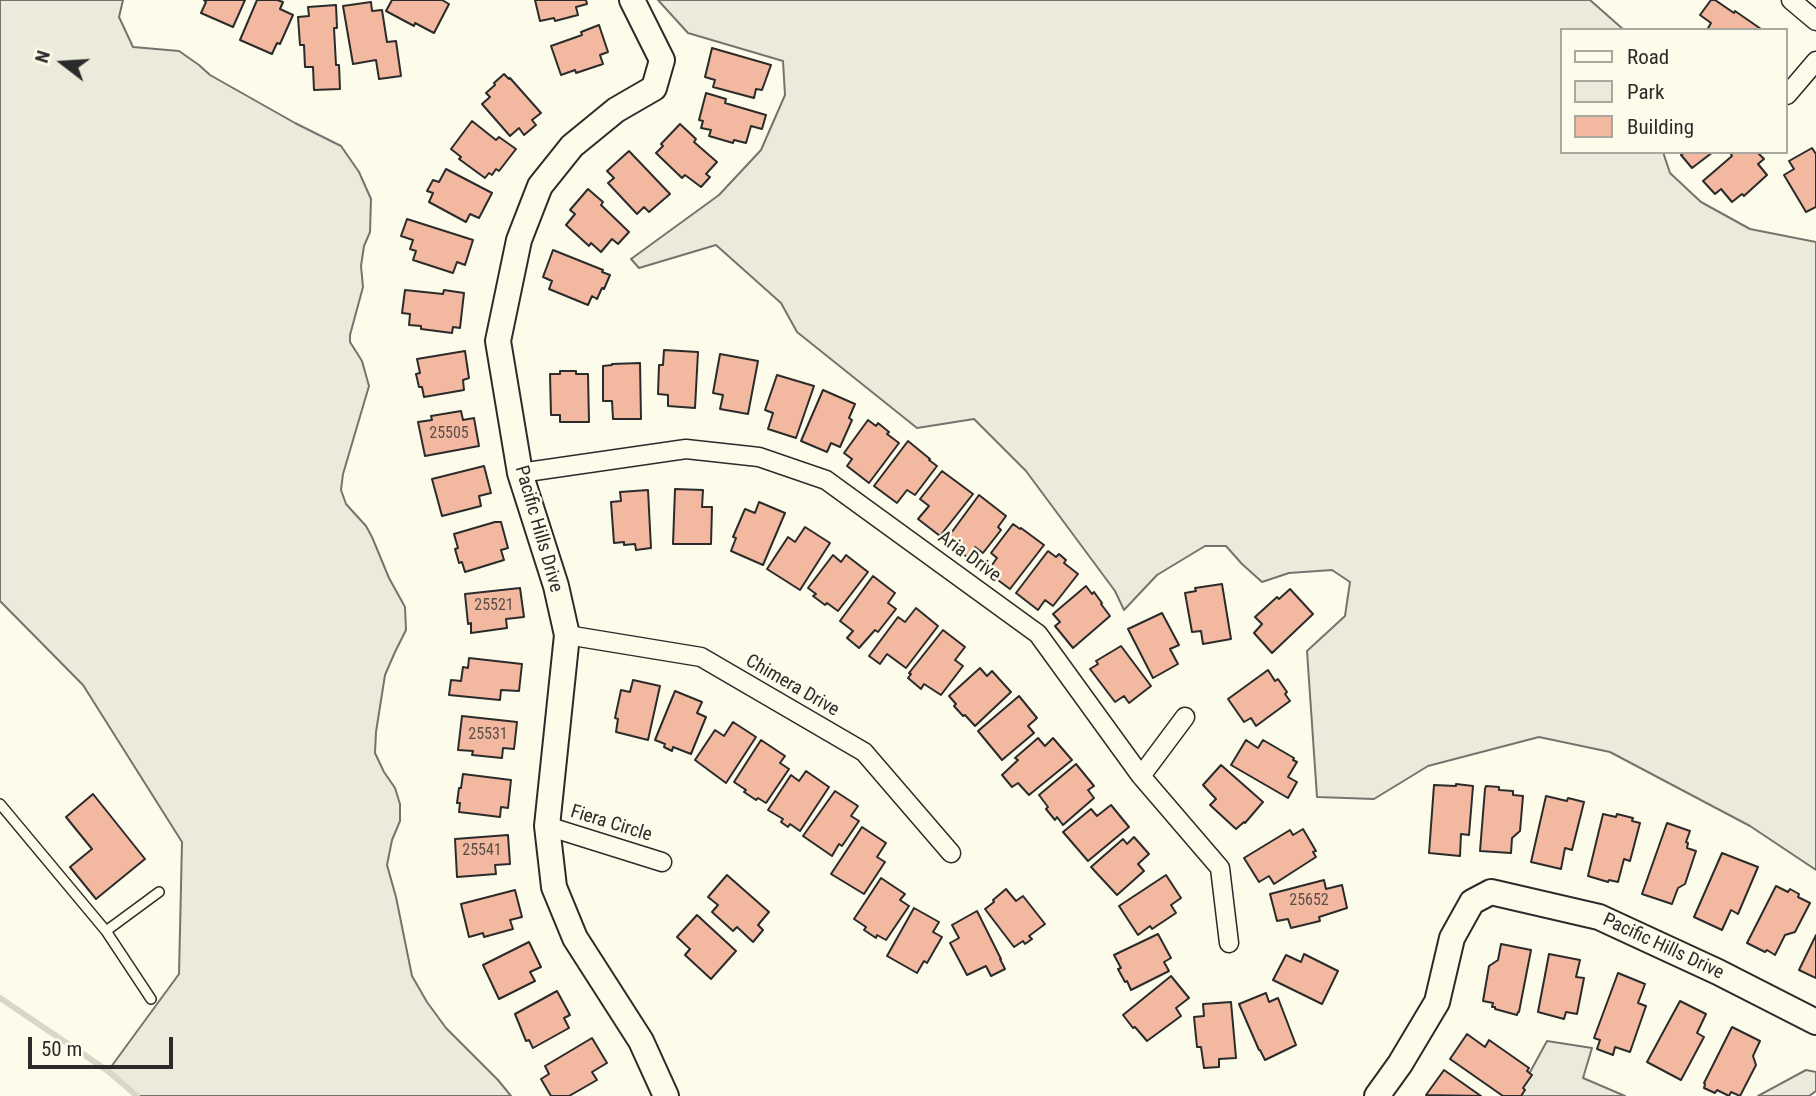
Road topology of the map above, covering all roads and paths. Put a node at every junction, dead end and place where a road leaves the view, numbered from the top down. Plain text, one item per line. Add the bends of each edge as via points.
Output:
1 (632, 0) edge
2 (1791, 0) edge
3 (1816, 21) edge
4 (1816, 61) edge
5 (1788, 93) edge
6 (520, 473) junction
7 (567, 635) junction
8 (1185, 717) dead end
9 (1141, 776) junction
10 (0, 804) edge
11 (547, 826) junction
12 (951, 853) dead end
13 (662, 862) dead end
14 (159, 892) dead end
15 (106, 932) junction
16 (1229, 943) dead end
17 (151, 999) dead end
18 (1816, 1022) edge
19 (666, 1096) edge
20 (1377, 1096) edge

1 - 6 street, Pacific Hills Drive via 662,60 654,88 616,110 572,146 540,186 519,240 498,341
2 - 3 street
4 - 5 street
6 - 7 street, Pacific Hills Drive
6 - 9 street, Aria Drive via 686,449 758,457 826,480 1038,634
7 - 11 street, Pacific Hills Drive
7 - 12 street, Chimera Drive via 701,657 864,752
8 - 9 street
9 - 16 street, Aria Drive via 1220,868
10 - 15 lane
11 - 13 street, Fiera Circle
11 - 19 street, Pacific Hills Drive via 554,887 575,938 641,1041
14 - 15 lane
15 - 17 lane
18 - 20 street, Pacific Hills Drive via 1599,917 1491,892 1472,902 1452,938 1437,1002

